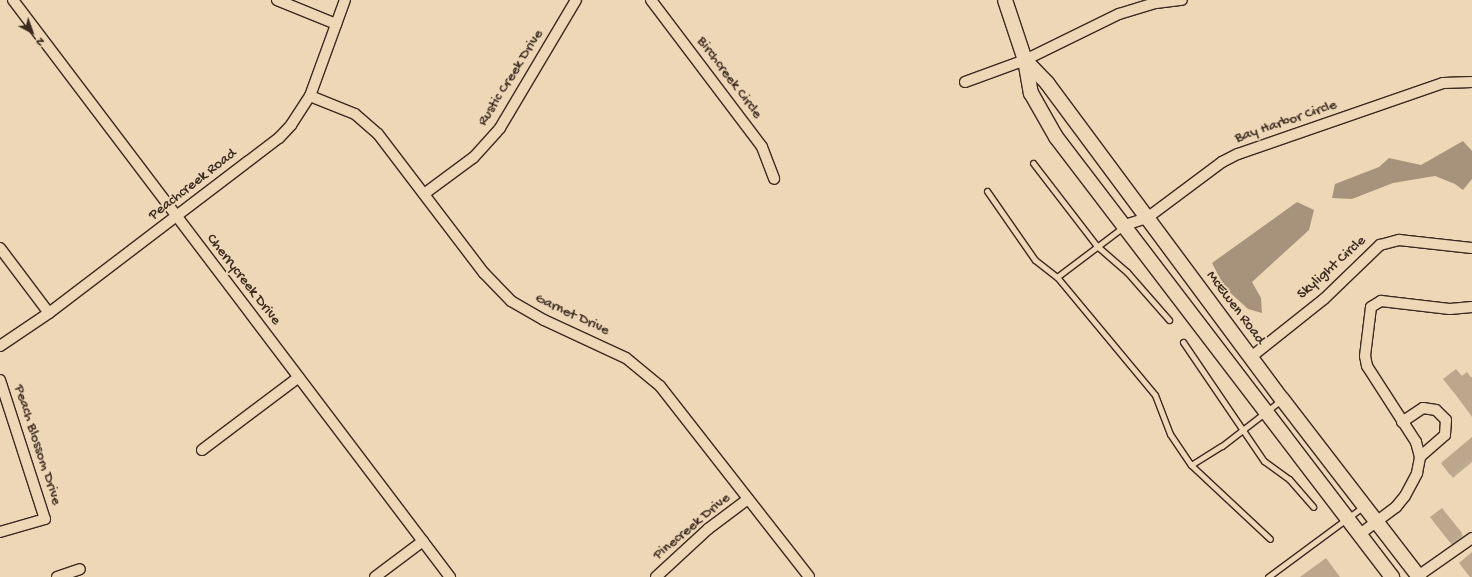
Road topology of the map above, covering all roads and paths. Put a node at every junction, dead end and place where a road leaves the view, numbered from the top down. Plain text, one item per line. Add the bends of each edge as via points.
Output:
1 (13, 0) edge
2 (277, 0) edge
3 (345, 0) edge
4 (576, 0) edge
5 (651, 0) edge
6 (1005, 0) edge
7 (1182, 0) edge
8 (336, 24) junction
9 (1025, 60) junction
10 (965, 82) dead end
11 (1472, 82) edge
12 (310, 96) junction
13 (1033, 163) dead end
14 (774, 179) dead end
15 (987, 191) dead end
16 (424, 194) junction
17 (177, 218) junction
18 (1147, 218) junction
19 (1125, 225) junction
20 (1097, 246) junction
21 (0, 248) edge
22 (1472, 248) edge
23 (1057, 277) junction
24 (1472, 307) edge
25 (49, 313) junction
26 (1169, 320) dead end
27 (1183, 342) dead end
28 (0, 346) edge
29 (1251, 357) junction
30 (299, 377) junction
31 (0, 380) edge
32 (1282, 399) junction
33 (1266, 410) junction
34 (1402, 422) junction
35 (1242, 428) junction
36 (202, 450) dead end
37 (1420, 457) junction
38 (1191, 465) junction
39 (748, 500) junction
40 (1365, 505) junction
41 (1313, 507) dead end
42 (1348, 518) junction
43 (1377, 522) junction
44 (0, 532) edge
45 (1360, 534) junction
46 (1472, 538) edge
47 (1270, 539) dead end
48 (423, 541) junction
49 (80, 569) dead end
50 (63, 576) edge
51 (1419, 576) edge
52 (375, 577) edge
53 (450, 577) edge
54 (656, 577) edge
55 (809, 577) edge
56 (1268, 577) edge
57 (1392, 577) edge

1 - 17 street, Cherrycreek Drive
2 - 8 street
3 - 8 street, Peachcreek Road
4 - 16 street, Rustic Creek Drive via 500,128 474,157
5 - 14 street, Birchcreek Circle via 762,147
6 - 9 street, McEwen Road
7 - 9 street via 1156,3 1119,14
8 - 12 street, Peachcreek Road
9 - 10 street
9 - 18 street, McEwen Road via 1047,84
9 - 19 street, McEwen Road via 1031,93 1056,137
11 - 18 street, Bay Harbor Circle via 1443,83 1238,154 1222,162
12 - 16 street, Garnet Drive via 342,107 368,123
12 - 17 street, Peachcreek Road via 298,116 279,138
13 - 20 lane
15 - 23 lane via 1035,260
16 - 39 street, Garnet Drive via 484,273 511,301 544,320 626,358 660,386
17 - 25 street, Peachcreek Road
17 - 30 street, Cherrycreek Drive
18 - 19 street, Bay Harbor Circle
18 - 29 street, McEwen Road
19 - 20 lane
19 - 33 street, McEwen Road
20 - 23 lane
20 - 26 lane via 1127,272
21 - 25 street
22 - 29 street, Skylight Circle via 1399,240 1380,245 1324,299
23 - 38 lane via 1155,395 1170,434
24 - 34 street via 1450,309 1381,301 1371,306 1365,351 1367,366
25 - 28 street, Peachcreek Road
27 - 35 lane
29 - 32 street, McEwen Road
30 - 36 street
30 - 48 street, Cherrycreek Drive
31 - 44 street, Peach Blossom Drive via 45,519
32 - 33 lane
32 - 40 street, McEwen Road
33 - 35 lane
33 - 42 street, McEwen Road
34 - 37 street via 1416,442
34 - 37 street via 1423,408 1436,410 1446,420 1445,435
35 - 38 lane via 1222,446
35 - 41 lane via 1264,461 1289,479
37 - 43 street via 1417,473 1405,496
38 - 47 lane
39 - 54 street, Pinecreek Drive via 708,529
39 - 55 street, Garnet Drive
40 - 42 lane
40 - 43 street, McEwen Road
42 - 45 street, McEwen Road
42 - 56 lane
43 - 45 street
43 - 51 street, McEwen Road
45 - 57 street, McEwen Road
46 - 51 street
48 - 52 street
48 - 53 street, Cherrycreek Drive
49 - 50 street

